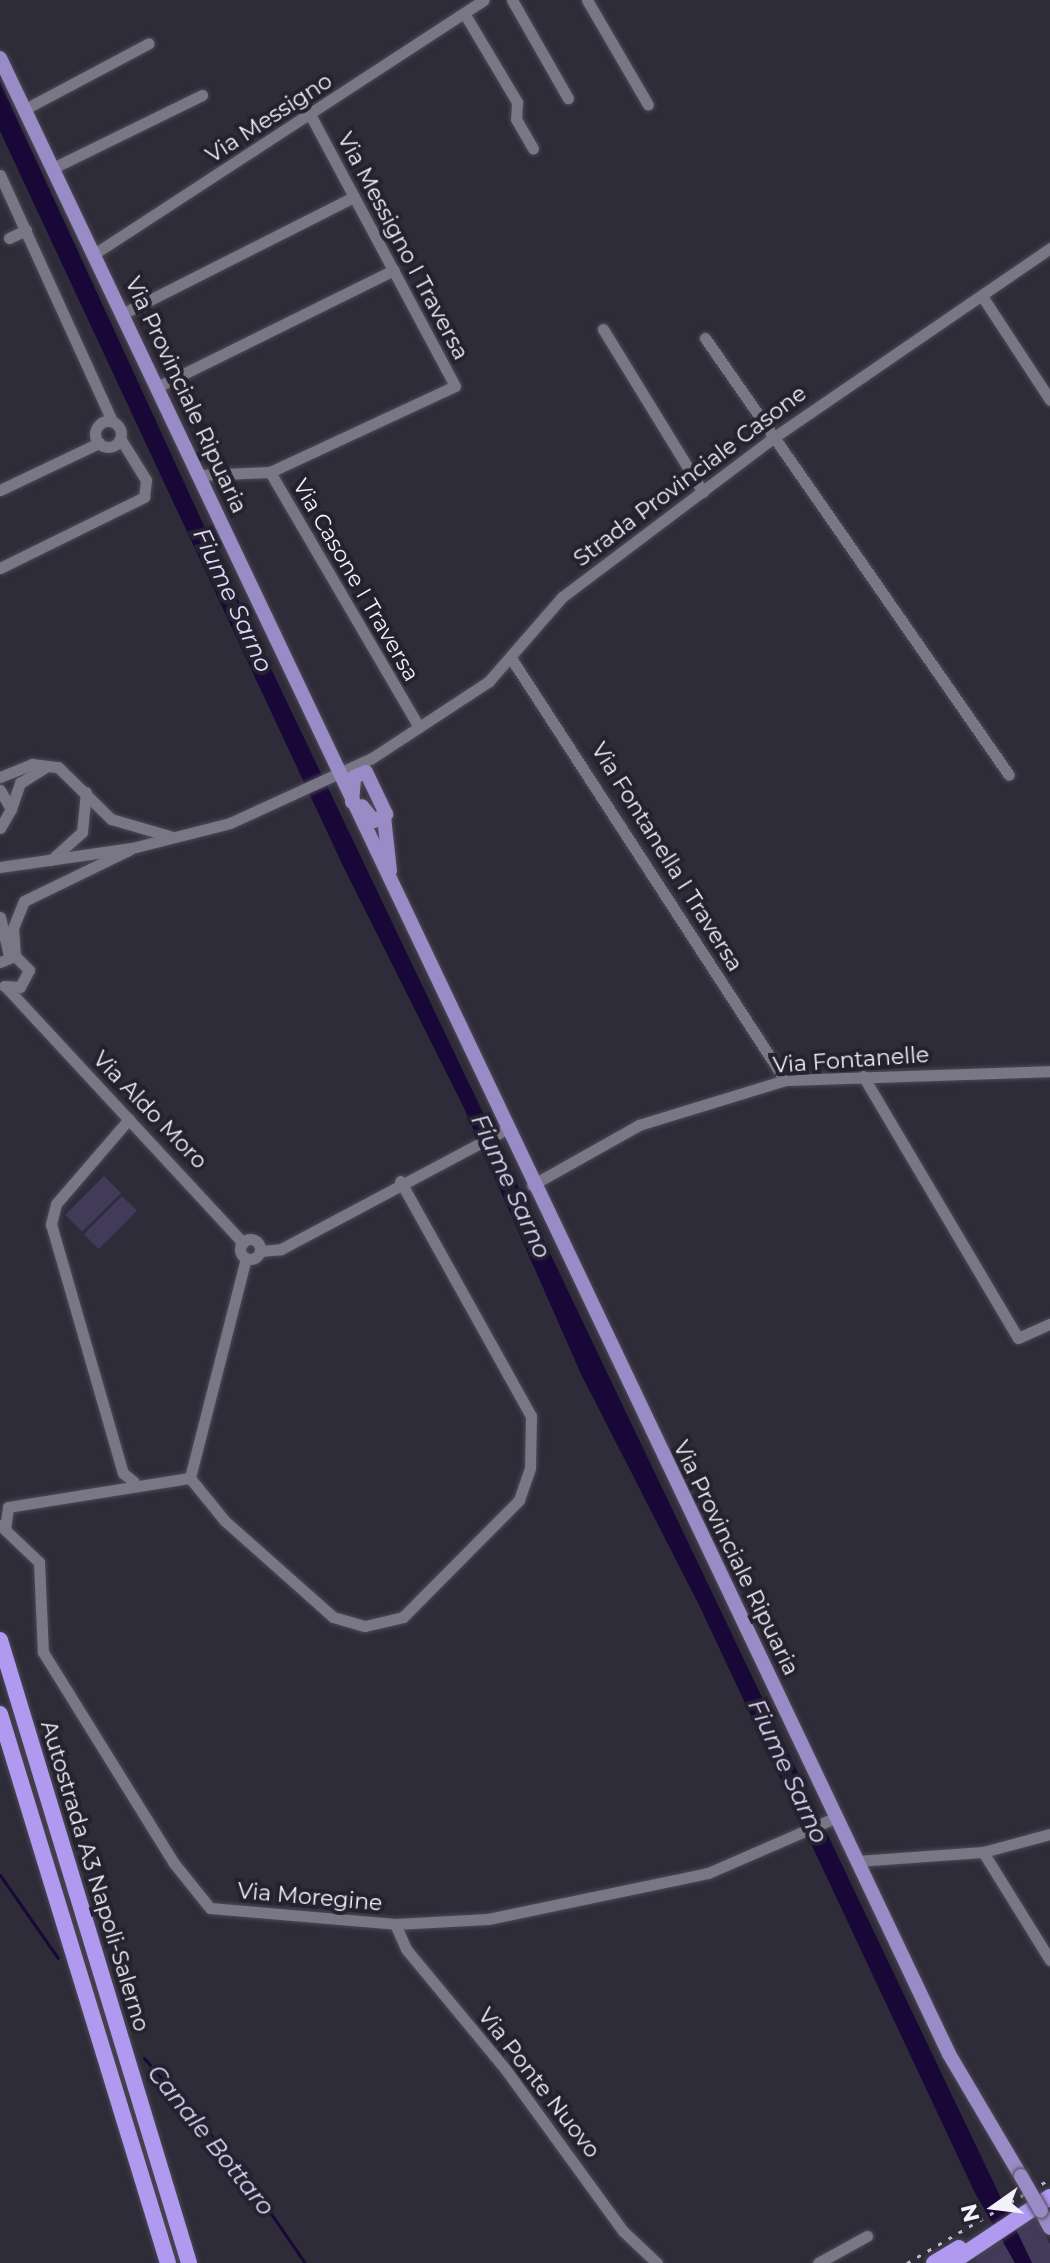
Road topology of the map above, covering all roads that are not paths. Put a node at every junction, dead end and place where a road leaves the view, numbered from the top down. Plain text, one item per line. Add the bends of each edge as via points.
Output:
1 (484, 0) edge
2 (512, 0) edge
3 (587, 0) edge
4 (464, 13) junction
5 (149, 43) dead end
6 (0, 58) edge
7 (202, 95) dead end
8 (568, 98) dead end
9 (648, 105) dead end
10 (25, 109) junction
11 (310, 115) junction
12 (533, 149) dead end
13 (53, 168) junction
14 (0, 175) edge
15 (354, 197) junction
16 (26, 230) junction
17 (9, 238) dead end
18 (1050, 248) edge
19 (94, 254) junction
20 (394, 270) junction
21 (982, 296) junction
22 (122, 314) junction
23 (603, 329) dead end
24 (705, 338) dead end
25 (157, 387) junction
26 (1050, 400) edge
27 (112, 421) junction
28 (120, 438) junction
29 (770, 440) junction
30 (99, 443) junction
31 (270, 472) junction
32 (199, 475) junction
33 (0, 490) edge
34 (703, 492) junction
35 (0, 568) edge
36 (511, 658) junction
37 (419, 727) junction
38 (50, 765) junction
39 (1009, 775) dead end
40 (349, 776) junction
41 (0, 777) edge
42 (85, 788) junction
43 (0, 790) edge
44 (352, 804) junction
45 (11, 809) junction
46 (367, 817) junction
47 (384, 817) junction
48 (1, 828) edge
49 (174, 837) junction
50 (132, 848) junction
51 (47, 862) junction
52 (2, 867) edge
53 (398, 898) junction
54 (0, 917) edge
55 (8, 959) edge
56 (27, 980) junction
57 (3, 985) edge
58 (25, 1007) junction
59 (1050, 1071) edge
60 (863, 1076) junction
61 (785, 1080) junction
62 (129, 1119) junction
63 (504, 1130) junction
64 (400, 1181) junction
65 (532, 1185) junction
66 (243, 1243) junction
67 (260, 1251) junction
68 (246, 1258) junction
69 (1050, 1324) edge
70 (190, 1478) junction
71 (134, 1482) junction
72 (2, 1527) edge
73 (0, 1640) edge
74 (0, 1714) edge
75 (837, 1817) junction
76 (1050, 1834) edge
77 (983, 1852) junction
78 (857, 1861) junction
79 (395, 1924) junction
80 (1050, 1960) edge
81 (1046, 2204) edge
82 (1050, 2228) edge
83 (867, 2236) dead end
84 (985, 2236) junction
85 (168, 2263) edge
86 (189, 2263) edge
87 (657, 2263) edge
88 (818, 2263) edge
89 (934, 2263) edge
90 (951, 2263) edge
91 (962, 2263) edge

1 - 4 street, Via Messigno
2 - 8 street
3 - 9 street
4 - 11 street, Via Messigno
4 - 12 street via 517,102 516,119
5 - 10 street
6 - 10 main road, Via Provinciale Ripuaria
7 - 13 street
10 - 13 main road, Via Provinciale Ripuaria
11 - 15 street, Via Messigno I Traversa
11 - 19 street, Via Messigno
13 - 19 main road, Via Provinciale Ripuaria
14 - 16 street
15 - 20 street, Via Messigno I Traversa
15 - 22 street
16 - 17 street
16 - 27 street
18 - 21 street, Strada Provinciale Casone
19 - 22 main road, Via Provinciale Ripuaria
20 - 25 street
20 - 31 street, Via Messigno I Traversa via 455,386
21 - 26 street
21 - 29 street, Strada Provinciale Casone
22 - 25 main road, Via Provinciale Ripuaria
23 - 34 street
24 - 29 street
25 - 32 main road, Via Provinciale Ripuaria
27 - 28 street
27 - 30 street via 97,427
28 - 30 street via 111,446
28 - 35 street via 146,480 144,497
29 - 34 street, Strada Provinciale Casone
29 - 39 street
30 - 33 street
31 - 32 street, Via Casone I Traversa
31 - 37 street, Via Casone I Traversa
32 - 40 main road, Via Provinciale Ripuaria via 329,753
34 - 36 street, Strada Provinciale Casone via 562,597
36 - 37 street, Strada Provinciale Casone
36 - 61 street, Via Fontanella I Traversa
37 - 40 street, Strada Provinciale Casone
38 - 41 street via 23,765
38 - 42 street
38 - 45 street via 20,783
40 - 44 main road
40 - 46 main road, Via Provinciale Ripuaria
40 - 47 main road, Via Provinciale Ripuaria via 387,807
40 - 49 street
42 - 49 street via 111,819
42 - 51 street via 82,832
43 - 45 street
44 - 46 main road
44 - 53 main road, Via Provinciale Ripuaria
45 - 48 street
46 - 47 main road
47 - 53 main road, Via Provinciale Ripuaria via 383,844
49 - 50 street
50 - 51 street
50 - 55 street via 24,901
51 - 52 street
53 - 63 main road, Via Provinciale Ripuaria
54 - 55 street
55 - 56 street via 27,965
56 - 57 street
56 - 58 street
57 - 58 street, Via Aldo Moro
58 - 62 street, Via Aldo Moro
59 - 60 street, Via Fontanelle
60 - 61 street, Via Fontanelle
60 - 69 street via 1018,1338
61 - 65 street, Via Fontanelle via 639,1125
62 - 66 street, Via Aldo Moro
62 - 71 street via 56,1204 51,1224 123,1473
63 - 64 street
63 - 65 main road, Via Provinciale Ripuaria
64 - 67 street via 281,1249
64 - 70 street via 531,1416 530,1468 519,1500 403,1617 365,1626 333,1617 225,1521
65 - 75 main road, Via Provinciale Ripuaria
66 - 67 street via 253,1240
66 - 68 street
67 - 68 street
68 - 70 street
70 - 71 street via 160,1487
71 - 72 street, Via Moregine via 8,1507
72 - 79 street, Via Moregine via 39,1562 43,1652 202,1902 234,1913
73 - 86 highway, Autostrada A3 Napoli-Salerno
74 - 85 highway, Autostrada A3 Napoli-Salerno
75 - 78 main road, Via Provinciale Ripuaria
75 - 79 street, Via Moregine via 668,1883 488,1919
76 - 77 street
77 - 78 street
77 - 80 street
78 - 81 main road, Via Provinciale Ripuaria, bridge via 949,2054 1021,2176
79 - 87 street, Via Ponte Nuovo via 406,1949 506,2070 623,2231
81 - 82 main road, Via Provinciale Ripuaria
81 - 84 highway
83 - 88 street
84 - 89 highway
84 - 90 highway
84 - 91 highway

